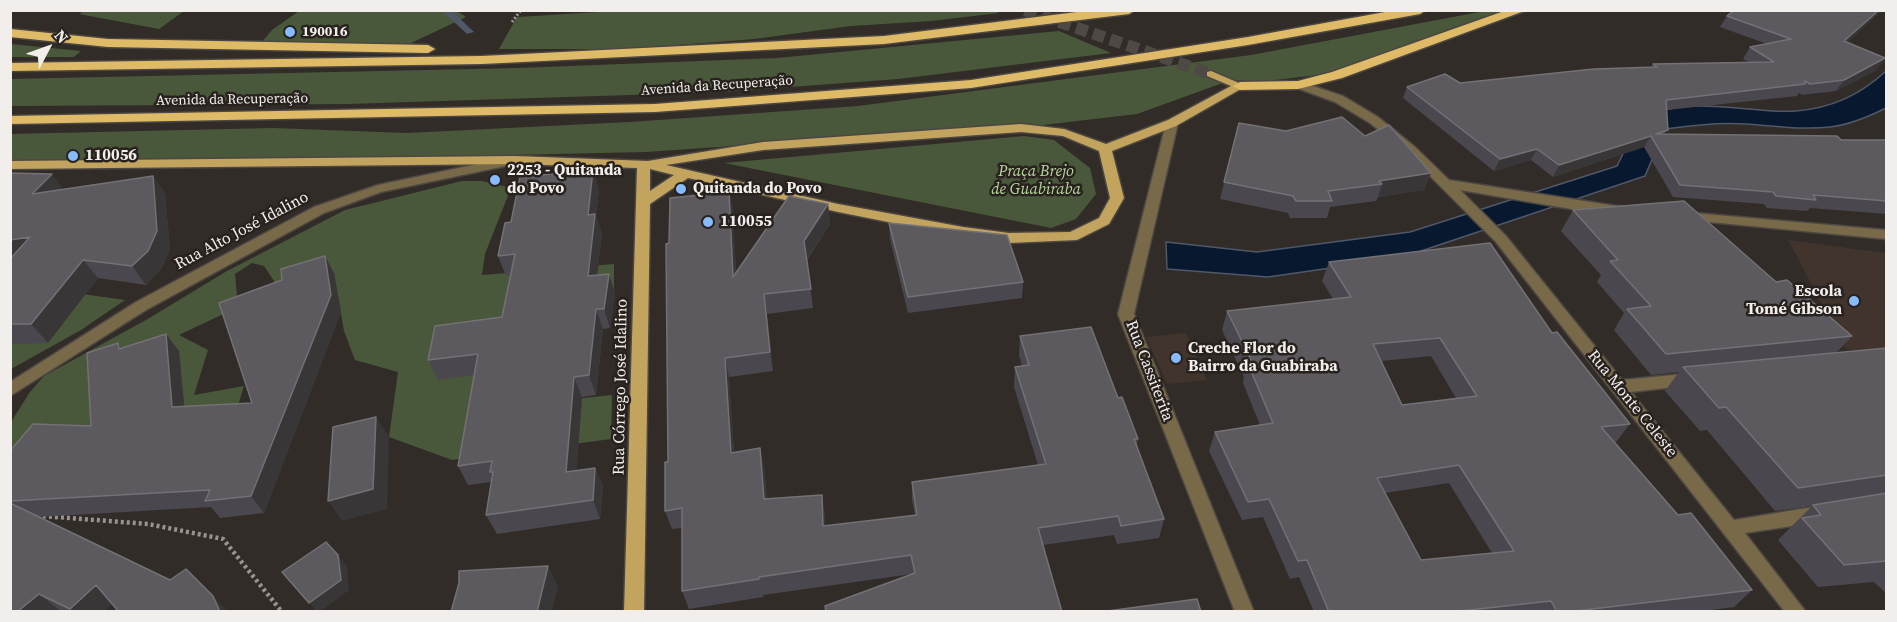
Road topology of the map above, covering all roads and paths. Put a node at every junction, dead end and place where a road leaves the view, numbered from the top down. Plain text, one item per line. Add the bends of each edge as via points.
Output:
1 (521, 10) edge
2 (1129, 10) edge
3 (1420, 10) edge
4 (1521, 10) edge
5 (512, 22) dead end
6 (10, 33) edge
7 (482, 60) junction
8 (10, 67) edge
9 (1211, 74) tunnel mouth
10 (1298, 85) junction
11 (1240, 86) junction
12 (10, 120) edge
13 (1172, 123) junction
14 (1105, 149) junction
15 (515, 160) junction
16 (644, 164) junction
17 (10, 165) edge
18 (686, 173) junction
19 (1444, 184) junction
20 (643, 202) junction
21 (1637, 212) edge
22 (1672, 215) edge
23 (1887, 235) edge
24 (1711, 377) edge
25 (1618, 387) junction
26 (10, 390) edge
27 (1842, 510) edge
28 (33, 513) edge
29 (1731, 528) junction
30 (282, 612) edge
31 (634, 612) edge
32 (1245, 612) edge
33 (1797, 612) edge

1 - 5 path
2 - 7 highway via 884,40
3 - 12 highway, Avenida da Recuperação via 971,84 656,108
4 - 10 highway
6 - 7 highway via 108,43 431,50
7 - 8 highway
9 - 11 main road
10 - 11 highway
10 - 19 street, Rua Monte Celeste via 1339,99 1374,120
11 - 13 main road
13 - 14 main road
13 - 32 street, Rua Cassiterita via 1126,314
14 - 16 main road via 1076,134 1021,128 763,146
14 - 18 main road via 1117,198 1104,221 1072,237 1010,238 963,232
15 - 16 main road
15 - 17 main road
15 - 26 street, Rua Alto José Idalino via 378,189 319,210 141,306
16 - 18 main road
16 - 20 main road, Rua Córrego José Idalino
18 - 20 main road
19 - 21 street
19 - 25 street, Rua Monte Celeste via 1501,239
20 - 31 main road, Rua Córrego José Idalino
22 - 23 street
24 - 25 street
25 - 29 street, Rua Monte Celeste
27 - 29 street
28 - 30 path via 148,524 223,539
29 - 33 street, Rua Monte Celeste

